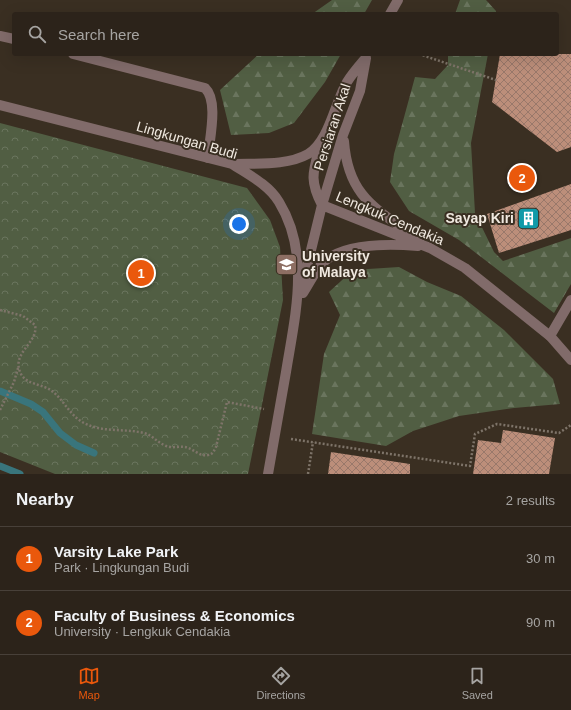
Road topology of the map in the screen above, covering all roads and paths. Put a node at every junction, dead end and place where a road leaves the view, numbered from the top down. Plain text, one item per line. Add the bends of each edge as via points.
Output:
1 (398, 0) edge
2 (391, 12) edge
3 (0, 36) edge
4 (12, 39) edge
5 (81, 56) edge
6 (367, 56) edge
7 (425, 56) edge
8 (496, 80) dead end
9 (0, 105) edge
10 (343, 135) junction
11 (321, 142) junction
12 (208, 158) junction
13 (232, 164) junction
14 (322, 205) junction
15 (430, 248) junction
16 (571, 300) edge
17 (298, 302) junction
18 (0, 310) edge
19 (550, 336) junction
20 (571, 360) edge
21 (19, 366) junction
22 (268, 409) dead end
23 (0, 410) edge
24 (571, 425) edge
25 (285, 438) dead end
26 (313, 442) junction
27 (268, 474) edge
28 (308, 474) edge

1 - 2 street
3 - 4 street
5 - 12 street via 205,88 210,92 213,105
6 - 10 street, Persiaran Akal via 360,91
6 - 11 street, Persiaran Akal via 347,82
7 - 8 path
9 - 12 street, Lingkungan Budi
10 - 14 street, Persiaran Akal
10 - 15 street via 345,158 358,191 372,207
11 - 13 street, Persiaran Akal via 309,154 295,159
11 - 14 street, Lengkuk Cendakia via 312,176 314,190
12 - 13 street, Lingkungan Budi
13 - 17 street, Lingkungan Budi via 266,186 279,202 296,248
14 - 15 street, Lengkuk Cendakia
14 - 17 street, Lingkungan Budi
15 - 17 street via 386,244 343,250 322,264
15 - 19 street, Lengkuk Cendakia via 471,273
16 - 19 street
17 - 27 street, Lingkungan Budi
18 - 21 path via 23,316 35,325 34,337 19,358
19 - 20 street, Lengkuk Cendakia
21 - 22 path via 23,377 52,390 83,423 107,431 144,433 166,446 185,447 201,455 213,453 216,447 227,402
21 - 23 path
24 - 26 path via 559,433 497,424 475,434 470,466
25 - 26 path
26 - 28 path

